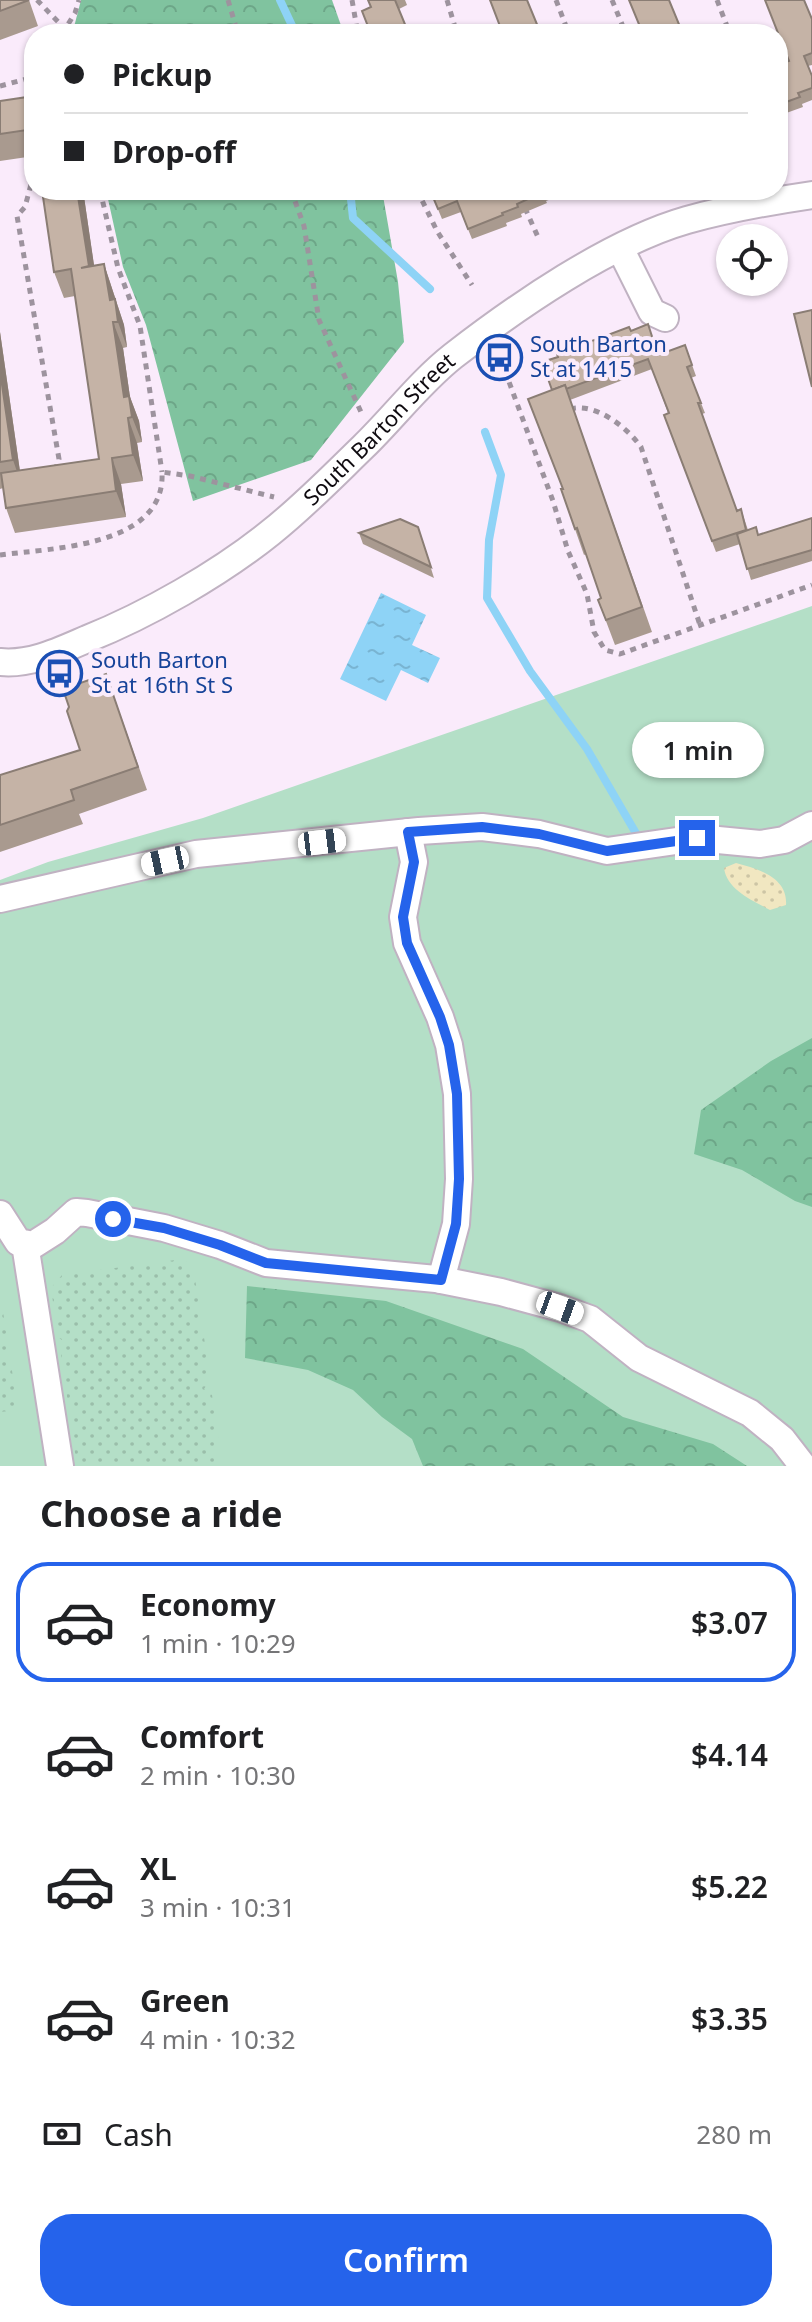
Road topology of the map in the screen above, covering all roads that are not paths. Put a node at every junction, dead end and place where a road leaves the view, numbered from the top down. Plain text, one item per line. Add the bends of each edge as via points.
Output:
1 (812, 195) edge
2 (788, 198) edge
3 (778, 200) edge
4 (620, 248) junction
5 (665, 318) dead end
6 (0, 662) edge
7 (812, 825) edge
8 (408, 832) junction
9 (0, 899) edge
10 (0, 1214) edge
11 (25, 1244) junction
12 (441, 1280) junction
13 (60, 1466) edge
14 (803, 1466) edge

1 - 2 street, South Barton Street
3 - 4 street, South Barton Street via 686,220
4 - 5 street via 652,312
4 - 6 street, South Barton Street via 527,302 450,358 270,533 205,577 114,629 44,657
7 - 8 street via 784,840 760,844 697,838 607,851 482,827
8 - 9 street via 196,854
8 - 12 street via 414,862 403,917 407,943 440,1017 457,1094 456,1224
10 - 11 street via 18,1242
11 - 12 street via 33,1245 76,1212 164,1228 266,1263
11 - 13 street
12 - 14 street via 590,1319 639,1358 750,1413 782,1439

